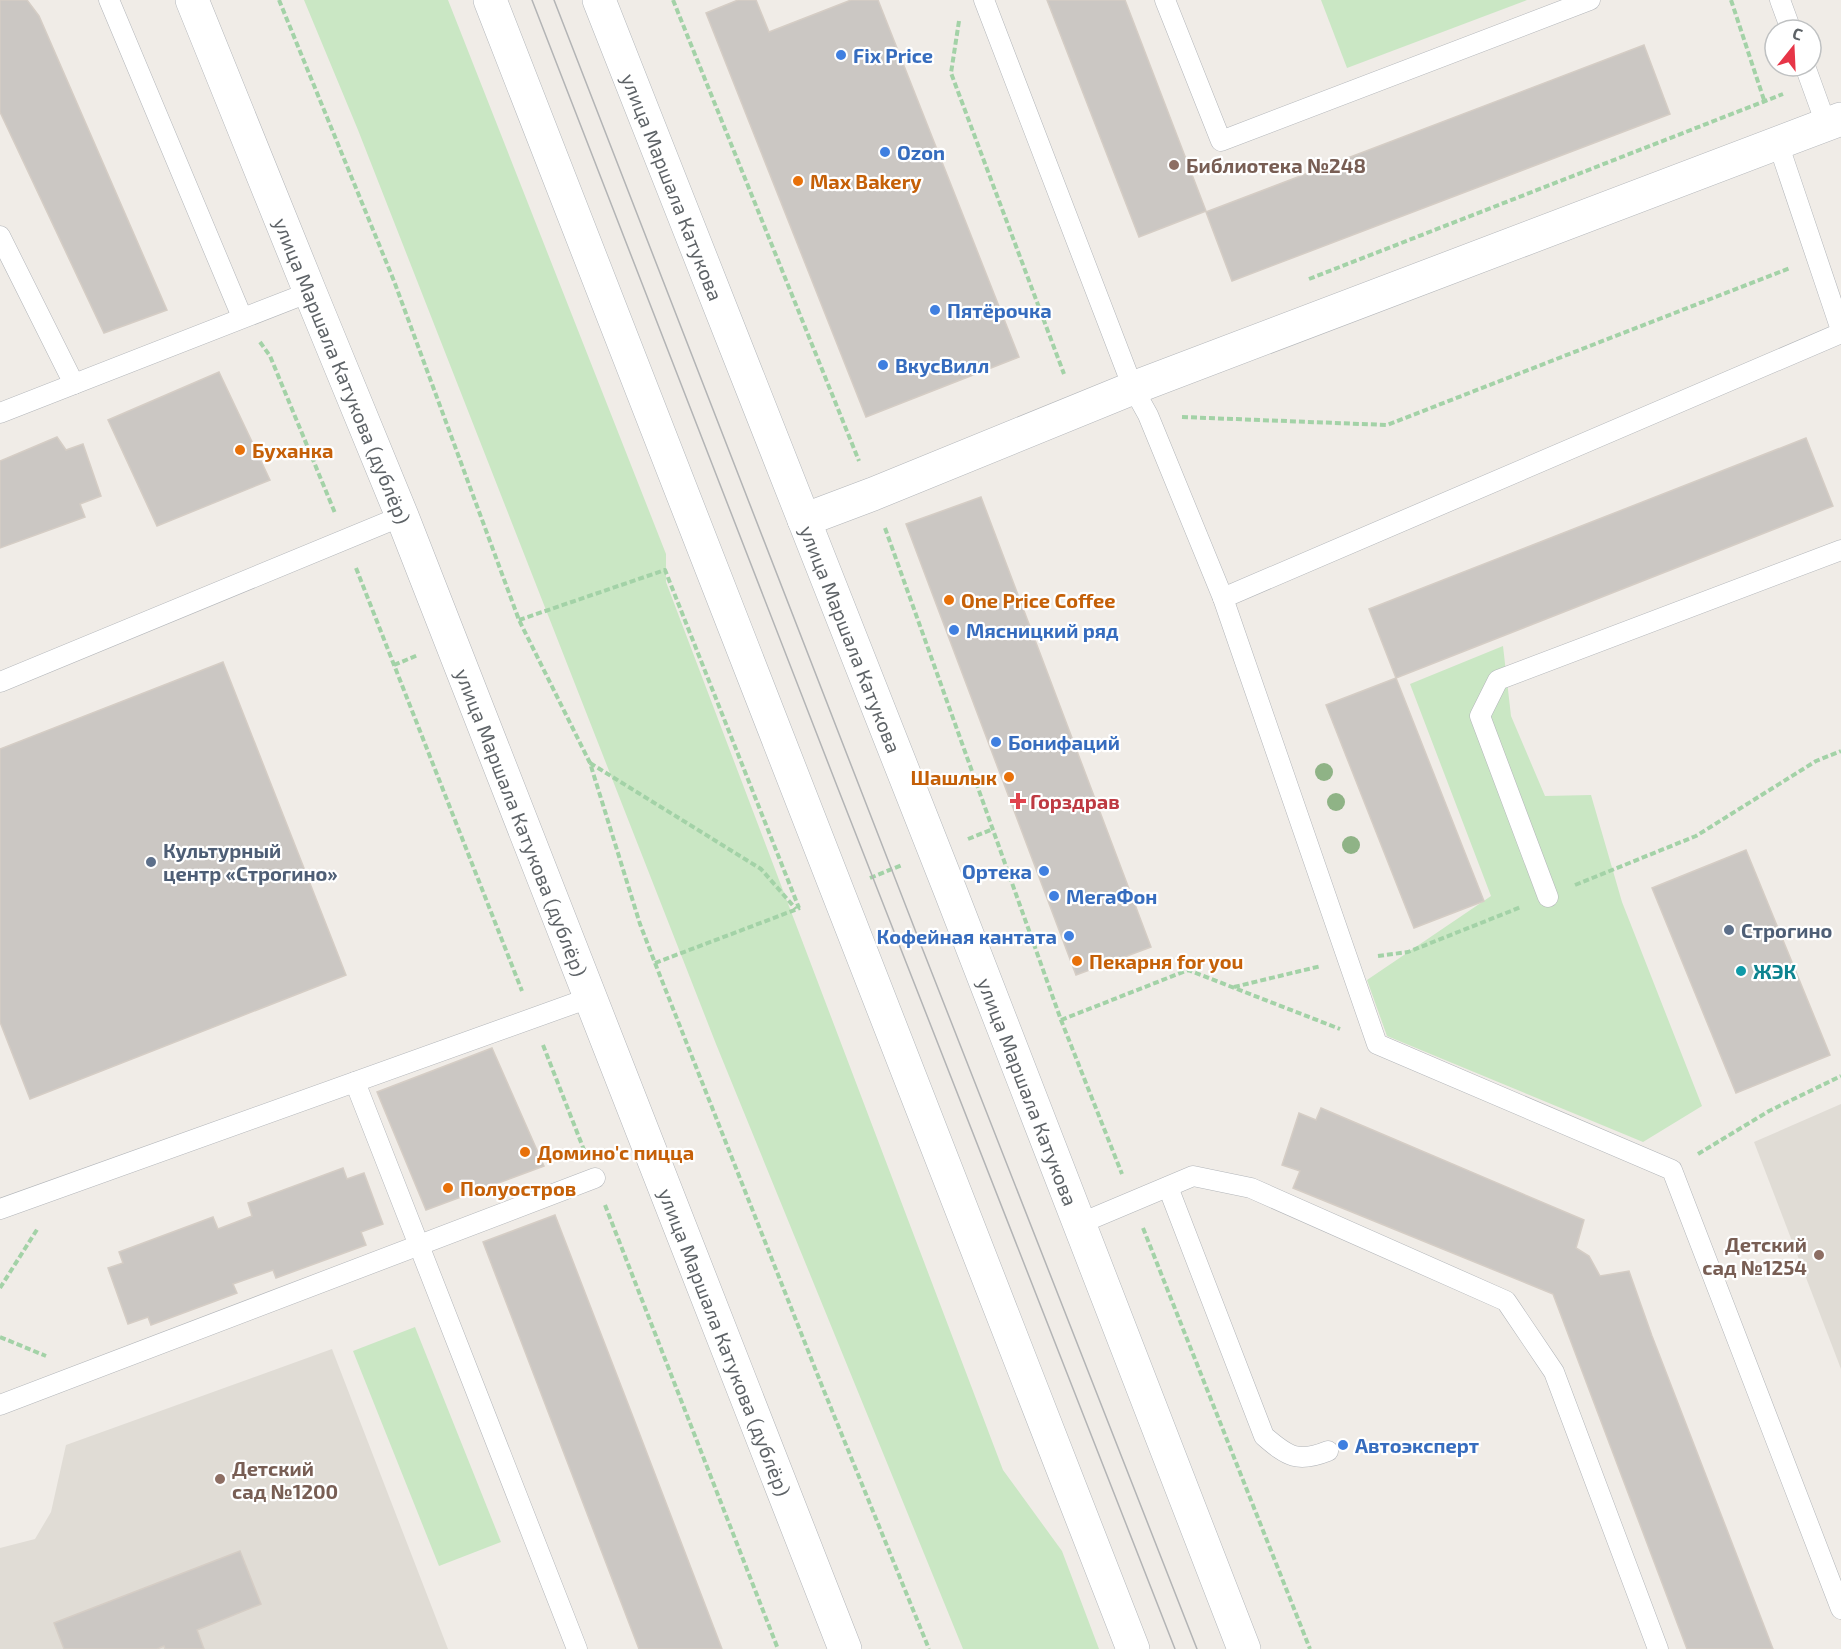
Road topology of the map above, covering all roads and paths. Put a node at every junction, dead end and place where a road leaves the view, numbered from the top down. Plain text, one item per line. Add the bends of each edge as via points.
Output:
1 (109, 0) edge
2 (192, 0) edge
3 (279, 0) edge
4 (490, 0) edge
5 (599, 0) edge
6 (673, 0) edge
7 (984, 0) edge
8 (1165, 0) edge
9 (1589, 0) edge
10 (1731, 0) edge
11 (1780, 0) edge
12 (961, 10) dead end
13 (1787, 18) edge
14 (1811, 78) edge
15 (1834, 122) edge
16 (1778, 143) junction
17 (0, 236) edge
18 (1817, 258) junction
19 (310, 292) junction
20 (242, 317) junction
21 (1841, 332) edge
22 (1064, 374) dead end
23 (74, 384) junction
24 (1141, 402) junction
25 (0, 413) edge
26 (860, 463) dead end
27 (402, 516) junction
28 (882, 519) dead end
29 (804, 520) junction
30 (345, 539) junction
31 (1841, 550) edge
32 (1223, 598) junction
33 (519, 620) junction
34 (0, 682) edge
35 (1841, 751) edge
36 (1816, 760) dead end
37 (590, 763) junction
38 (993, 829) junction
39 (935, 852) junction
40 (837, 892) junction
41 (1548, 897) dead end
42 (798, 908) junction
43 (655, 963) junction
44 (592, 997) junction
45 (533, 1018) junction
46 (1062, 1020) junction
47 (1377, 1044) junction
48 (1841, 1076) edge
49 (355, 1082) junction
50 (1672, 1170) junction
51 (595, 1178) junction
52 (65, 1186) junction
53 (1168, 1187) junction
54 (1133, 1202) junction
55 (0, 1209) edge
56 (1079, 1224) junction
57 (418, 1245) junction
58 (0, 1288) edge
59 (0, 1405) edge
60 (1328, 1451) dead end
61 (1841, 1609) edge
62 (577, 1649) edge
63 (778, 1649) edge
64 (845, 1649) edge
65 (929, 1649) edge
66 (1133, 1649) edge
67 (1244, 1649) edge
68 (1310, 1649) edge
69 (1658, 1649) edge

1 - 20 lane
2 - 19 main road, улица Маршала Катукова (дублёр)
3 - 33 path via 394,281
4 - 40 main road
5 - 29 main road, улица Маршала Катукова
6 - 26 path
7 - 24 lane
8 - 9 lane via 1221,141
10 - 16 path
11 - 13 lane
12 - 22 path via 951,73
14 - 15 lane
15 - 16 main road
16 - 18 lane
16 - 24 main road
17 - 23 lane
18 - 21 lane
18 - 24 path via 1387,425
19 - 20 lane
19 - 27 main road, улица Маршала Катукова (дублёр)
20 - 23 lane
20 - 30 path via 270,356
21 - 32 lane
23 - 25 lane
24 - 29 main road
24 - 32 lane
27 - 30 lane
27 - 44 main road, улица Маршала Катукова (дублёр)
28 - 38 path
29 - 39 main road, улица Маршала Катукова
30 - 34 lane
30 - 45 path
31 - 41 lane via 1498,680 1480,716
32 - 47 lane
33 - 37 path
33 - 42 path via 665,570
35 - 36 path
37 - 42 path via 762,869
37 - 43 path
38 - 39 path
38 - 46 path
39 - 40 path
39 - 56 main road, улица Маршала Катукова
40 - 42 path
40 - 66 main road
42 - 43 path
43 - 65 path
44 - 45 lane
44 - 64 main road, улица Маршала Катукова (дублёр)
45 - 49 lane
45 - 51 path
46 - 47 path via 1188,970
46 - 54 path
47 - 50 lane
48 - 50 path via 1769,1111
49 - 52 lane
49 - 57 lane
50 - 61 lane
51 - 57 lane
51 - 63 path
52 - 55 lane
52 - 58 path
53 - 54 lane
53 - 60 lane via 1264,1436 1281,1451 1297,1458 1312,1458
53 - 69 lane via 1193,1176 1251,1188 1506,1301 1554,1372
54 - 56 lane
54 - 68 path
56 - 67 main road, улица Маршала Катукова
57 - 59 lane
57 - 62 lane

